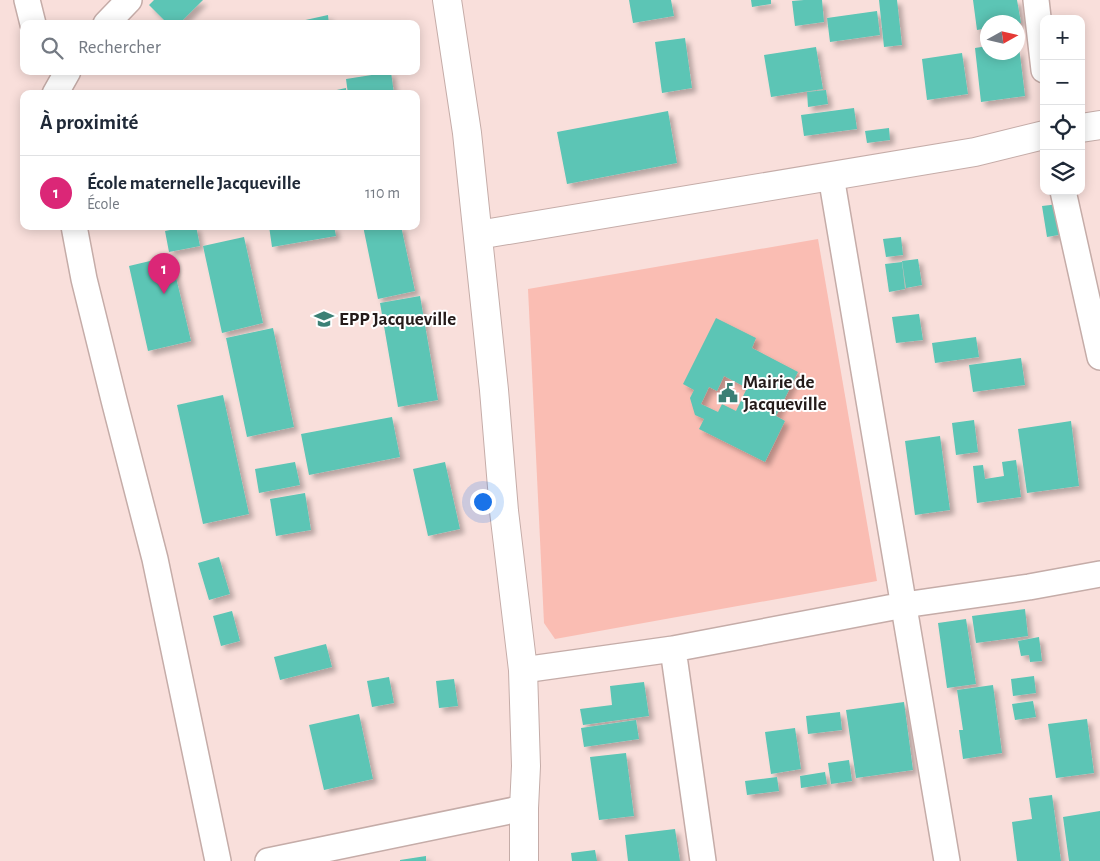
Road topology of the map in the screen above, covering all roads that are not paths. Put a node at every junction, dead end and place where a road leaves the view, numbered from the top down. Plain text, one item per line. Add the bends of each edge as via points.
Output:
1 (27, 0) edge
2 (130, 0) edge
3 (447, 0) edge
4 (1036, 0) edge
5 (32, 20) edge
6 (110, 20) edge
7 (1043, 60) edge
8 (46, 75) edge
9 (66, 75) edge
10 (50, 90) edge
11 (57, 90) edge
12 (1100, 125) edge
13 (1085, 127) edge
14 (1040, 136) edge
15 (831, 176) junction
16 (1065, 195) edge
17 (75, 230) edge
18 (478, 235) junction
19 (1100, 357) edge
20 (1100, 574) edge
21 (904, 605) junction
22 (673, 649) junction
23 (523, 670) junction
24 (524, 808) junction
25 (218, 861) edge
26 (268, 861) edge
27 (524, 861) edge
28 (702, 861) edge
29 (947, 861) edge

1 - 5 street
2 - 6 street
3 - 18 street
4 - 7 street
8 - 10 street
9 - 11 street
12 - 13 street
14 - 15 street via 975,152
15 - 18 street
15 - 21 street
16 - 19 street
17 - 25 street via 84,279 156,559
18 - 23 street via 504,511
20 - 21 street
21 - 22 street
21 - 29 street
22 - 23 street
22 - 28 street
23 - 24 street
24 - 26 street
24 - 27 street

